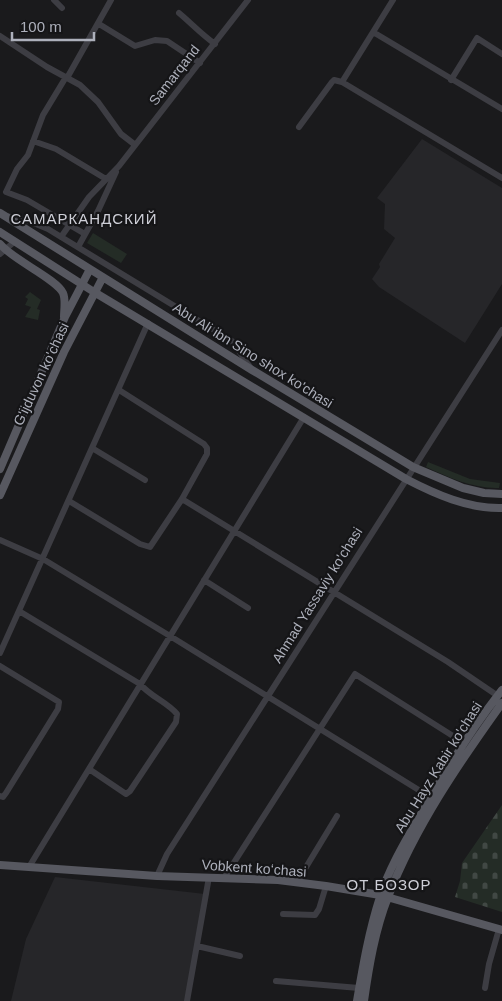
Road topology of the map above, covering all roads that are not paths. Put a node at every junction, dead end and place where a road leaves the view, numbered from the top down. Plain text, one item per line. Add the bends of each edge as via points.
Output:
1 (54, 0) edge
2 (112, 0) edge
3 (248, 0) edge
4 (393, 0) edge
5 (62, 8) dead end
6 (179, 13) dead end
7 (99, 24) junction
8 (372, 32) junction
9 (0, 36) edge
10 (215, 44) junction
11 (502, 54) edge
12 (200, 63) junction
13 (66, 77) junction
14 (451, 80) junction
15 (342, 82) junction
16 (502, 109) edge
17 (299, 127) dead end
18 (33, 141) junction
19 (134, 144) junction
20 (119, 166) junction
21 (502, 178) edge
22 (106, 179) junction
23 (3, 190) edge
24 (2, 215) edge
25 (69, 225) junction
26 (0, 232) edge
27 (86, 234) junction
28 (62, 237) junction
29 (14, 242) junction
30 (78, 247) junction
31 (2, 250) edge
32 (90, 269) junction
33 (103, 277) junction
34 (81, 284) junction
35 (94, 292) junction
36 (63, 321) junction
37 (148, 323) junction
38 (502, 330) edge
39 (252, 370) junction
40 (119, 390) junction
41 (304, 417) junction
42 (92, 448) junction
43 (413, 467) junction
44 (0, 469) edge
45 (406, 479) junction
46 (145, 480) dead end
47 (501, 493) edge
48 (0, 495) edge
49 (182, 499) junction
50 (69, 501) junction
51 (502, 508) edge
52 (234, 531) junction
53 (0, 540) edge
54 (43, 559) junction
55 (204, 580) junction
56 (334, 593) junction
57 (248, 608) dead end
58 (19, 611) junction
59 (170, 636) junction
60 (0, 653) edge
61 (0, 666) edge
62 (140, 684) junction
63 (267, 696) junction
64 (501, 696) edge
65 (320, 729) junction
66 (464, 742) junction
67 (89, 769) junction
68 (0, 796) edge
69 (430, 796) junction
70 (337, 816) dead end
71 (0, 865) edge
72 (29, 866) junction
73 (157, 876) junction
74 (209, 877) junction
75 (224, 878) junction
76 (297, 882) junction
77 (326, 886) junction
78 (384, 897) junction
79 (284, 914) dead end
80 (501, 929) edge
81 (197, 946) junction
82 (240, 956) dead end
83 (276, 981) dead end
84 (359, 988) junction
85 (484, 988) dead end
86 (187, 1001) edge
87 (357, 1001) edge
88 (364, 1001) edge

1 - 5 street
2 - 7 street
3 - 10 street, Samarqand
4 - 8 street
6 - 10 street
7 - 12 street via 135,46 154,40 168,41
7 - 13 street
8 - 14 street
8 - 15 street
9 - 13 street
10 - 12 street, Samarqand
11 - 14 street via 478,38
12 - 19 street, Samarqand
13 - 18 street via 43,115
13 - 19 street via 90,94 121,134
14 - 16 street
15 - 17 street via 332,82
15 - 21 street
18 - 22 street via 56,149
18 - 23 street via 28,155
19 - 20 street, Samarqand
20 - 22 street, Samarqand
20 - 27 street, Samarqand
22 - 25 street, Samarqand
23 - 25 street
24 - 28 street via 31,221
24 - 32 main road, Abu Ali ibn Sino shox ko'chasi
25 - 27 street
25 - 28 street, Samarqand
26 - 29 main road, Abu Ali ibn Sino shox ko'chasi
27 - 30 street, Samarqand
28 - 30 street
29 - 31 street
29 - 34 main road, Abu Ali ibn Sino shox ko'chasi
30 - 39 street via 232,341
31 - 36 main road via 60,289 64,299
32 - 33 main road, Abu Ali ibn Sino shox ko'chasi
32 - 34 main road, G'ijduvon ko'chasi
33 - 35 main road, G'ijduvon ko'chasi
33 - 39 main road, Abu Ali ibn Sino shox ko'chasi
34 - 35 main road, Abu Ali ibn Sino shox ko'chasi
34 - 36 main road, G'ijduvon ko'chasi
35 - 37 main road, Abu Ali ibn Sino shox ko'chasi
35 - 48 main road, G'ijduvon ko'chasi
36 - 44 main road, G'ijduvon ko'chasi
37 - 40 street
37 - 41 main road, Abu Ali ibn Sino shox ko'chasi
38 - 43 street, Ahmad Yassaviy ko'chasi
39 - 43 main road, Abu Ali ibn Sino shox ko'chasi
40 - 42 street
40 - 49 street via 207,448 207,454
41 - 45 main road, Abu Ali ibn Sino shox ko'chasi
41 - 52 street
42 - 46 street
42 - 50 street
43 - 45 street, Ahmad Yassaviy ko'chasi
43 - 47 main road, Abu Ali ibn Sino shox ko'chasi via 463,488
45 - 51 main road via 464,503
45 - 56 street, Ahmad Yassaviy ko'chasi
49 - 50 street via 147,548
49 - 52 street
50 - 54 street
52 - 55 street
52 - 56 street
53 - 54 street
54 - 58 street
54 - 59 street
55 - 57 street
55 - 59 street
56 - 63 street, Ahmad Yassaviy ko'chasi
56 - 64 street
58 - 60 street
58 - 62 street
59 - 62 street
59 - 63 street
61 - 68 street via 59,702 58,709 6,793
62 - 67 street
62 - 67 street via 171,707 177,714 176,722 126,794
63 - 65 street
63 - 73 street, Ahmad Yassaviy ko'chasi via 167,854
64 - 66 main road, Abu Hayz Kabir ko'chasi
64 - 78 main road, Abu Hayz Kabir ko'chasi
65 - 66 street via 355,674
65 - 69 street
65 - 75 street
66 - 69 main road, Abu Hayz Kabir ko'chasi
67 - 72 street
69 - 78 main road, Abu Hayz Kabir ko'chasi via 409,835
70 - 76 street
71 - 72 main road, Vobkent koʻchasi
72 - 73 main road, Vobkent koʻchasi
73 - 74 main road, Vobkent koʻchasi
74 - 75 main road, Vobkent koʻchasi
74 - 81 street
75 - 76 main road, Vobkent koʻchasi
76 - 77 main road, Vobkent koʻchasi
77 - 78 main road, Vobkent koʻchasi
77 - 79 street via 315,915
78 - 80 main road, Vobkent koʻchasi
78 - 84 main road, Abu Hayz Kabir ko'chasi via 368,941
78 - 88 main road, Abu Hayz Kabir ko'chasi
80 - 85 street via 488,964
81 - 82 street
81 - 86 street
83 - 84 street
84 - 87 main road, Abu Hayz Kabir ko'chasi

